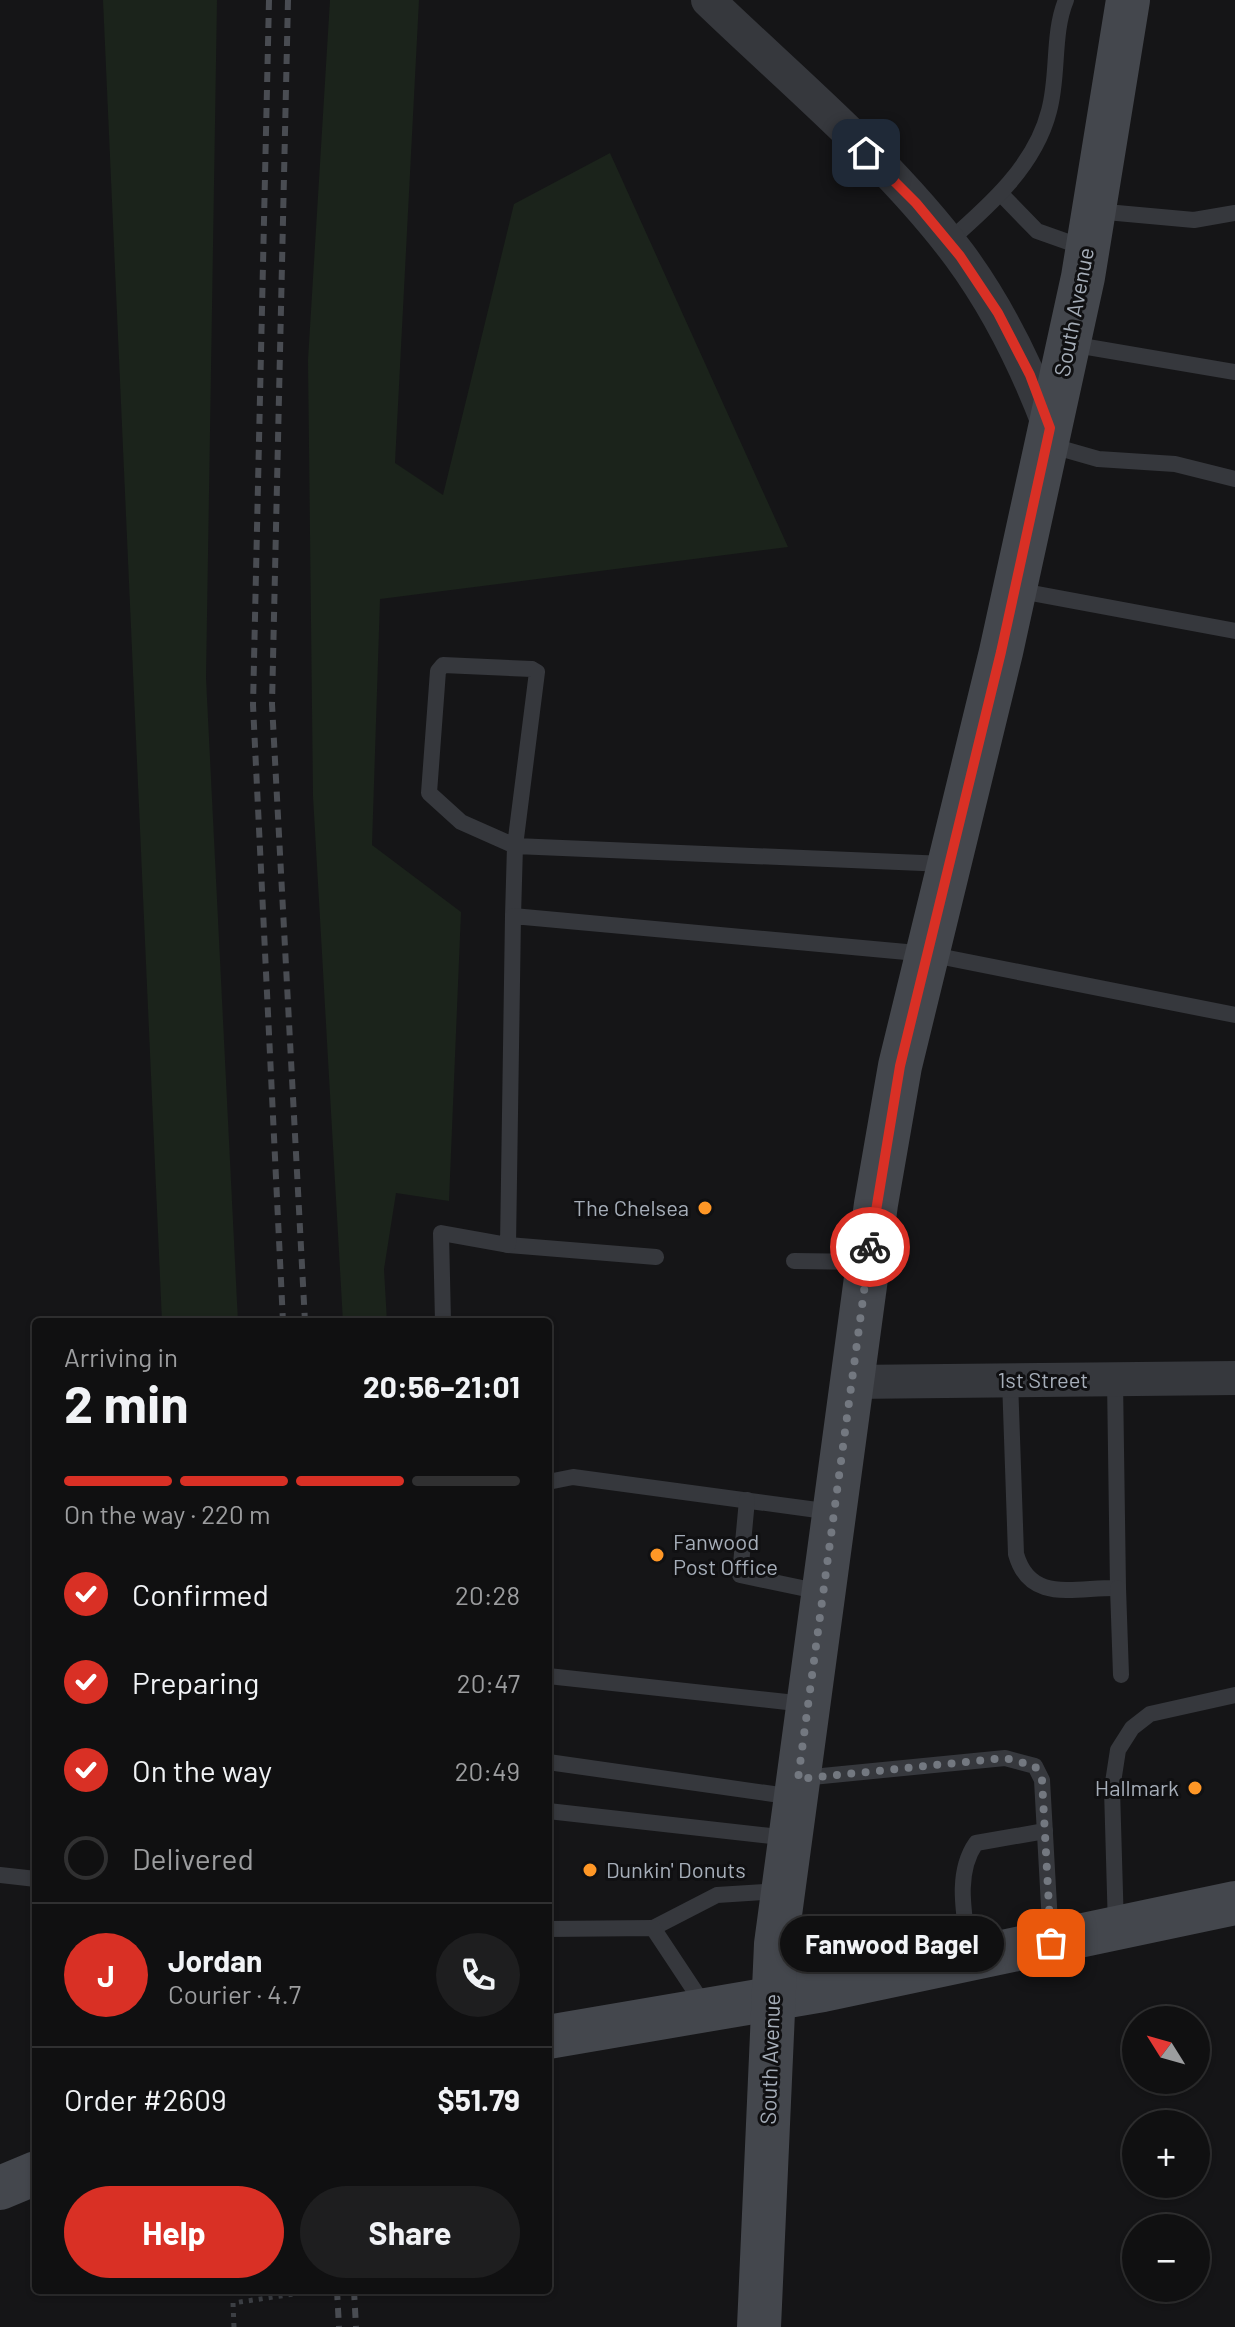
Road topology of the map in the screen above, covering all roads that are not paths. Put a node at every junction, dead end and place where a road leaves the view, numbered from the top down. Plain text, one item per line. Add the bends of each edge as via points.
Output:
1 (708, 0) edge
2 (1066, 0) edge
3 (1128, 0) edge
4 (1001, 194) junction
5 (1235, 213) edge
6 (1091, 230) junction
7 (948, 242) junction
8 (1069, 344) junction
9 (1235, 372) edge
10 (1048, 436) junction
11 (1235, 479) edge
12 (1015, 590) junction
13 (1235, 631) edge
14 (515, 846) junction
15 (950, 865) junction
16 (513, 916) junction
17 (928, 954) junction
18 (1235, 1015) edge
19 (508, 1245) junction
20 (656, 1257) dead end
21 (794, 1261) dead end
22 (868, 1262) junction
23 (443, 1318) edge
24 (1235, 1378) edge
25 (1010, 1380) junction
26 (1115, 1380) junction
27 (850, 1382) junction
28 (552, 1481) edge
29 (747, 1500) junction
30 (833, 1512) junction
31 (1118, 1588) junction
32 (822, 1592) junction
33 (1121, 1675) dead end
34 (552, 1676) edge
35 (1235, 1695) edge
36 (808, 1705) junction
37 (552, 1763) edge
38 (795, 1805) junction
39 (552, 1811) edge
40 (1045, 1831) junction
41 (0, 1875) edge
42 (32, 1879) edge
43 (783, 1891) junction
44 (1235, 1903) edge
45 (653, 1928) junction
46 (552, 1929) edge
47 (1116, 1929) junction
48 (1051, 1943) junction
49 (970, 1960) junction
50 (772, 2000) junction
51 (707, 2009) junction
52 (552, 2036) edge
53 (32, 2175) edge
54 (0, 2188) edge
55 (759, 2327) edge

1 - 7 street via 898,184
2 - 4 lane via 1049,112
3 - 6 main road, South Avenue
4 - 6 lane via 1037,231
4 - 7 lane
5 - 6 lane
6 - 8 main road, South Avenue
7 - 10 street via 998,313 1030,375
8 - 9 lane
8 - 10 main road, South Avenue
10 - 11 lane via 1098,459 1175,464
10 - 12 main road, South Avenue
12 - 13 lane
12 - 15 main road, South Avenue
14 - 14 lane via 537,672 443,665 438,671 429,793 461,822
14 - 15 lane
14 - 16 lane
15 - 17 main road, South Avenue
16 - 17 lane
16 - 19 lane
17 - 18 lane
17 - 22 main road, South Avenue via 900,1066
19 - 20 lane
19 - 23 lane via 441,1233
21 - 22 lane
22 - 27 main road, South Avenue
24 - 26 street, 1st Street
25 - 26 street, 1st Street
25 - 27 street, 1st Street
25 - 31 lane via 1021,1574 1040,1589
26 - 31 lane
27 - 30 main road, South Avenue
28 - 29 lane via 573,1477
29 - 30 lane
29 - 32 lane via 740,1575
30 - 32 main road, South Avenue
31 - 33 lane
32 - 36 main road, South Avenue
34 - 36 lane
35 - 47 lane via 1150,1714 1132,1728 1118,1750 1112,1789
36 - 38 main road, South Avenue
37 - 38 lane
38 - 39 lane
38 - 40 lane via 1005,1758 1035,1766 1042,1780
38 - 43 main road, South Avenue
40 - 48 lane
40 - 49 lane via 976,1843 965,1859
41 - 42 lane
43 - 45 lane via 717,1895
43 - 50 main road, South Avenue
44 - 47 main road
45 - 46 lane
45 - 51 lane
47 - 48 main road
48 - 49 main road
49 - 50 main road
50 - 51 main road
50 - 55 main road, South Avenue
51 - 52 main road
53 - 54 main road

